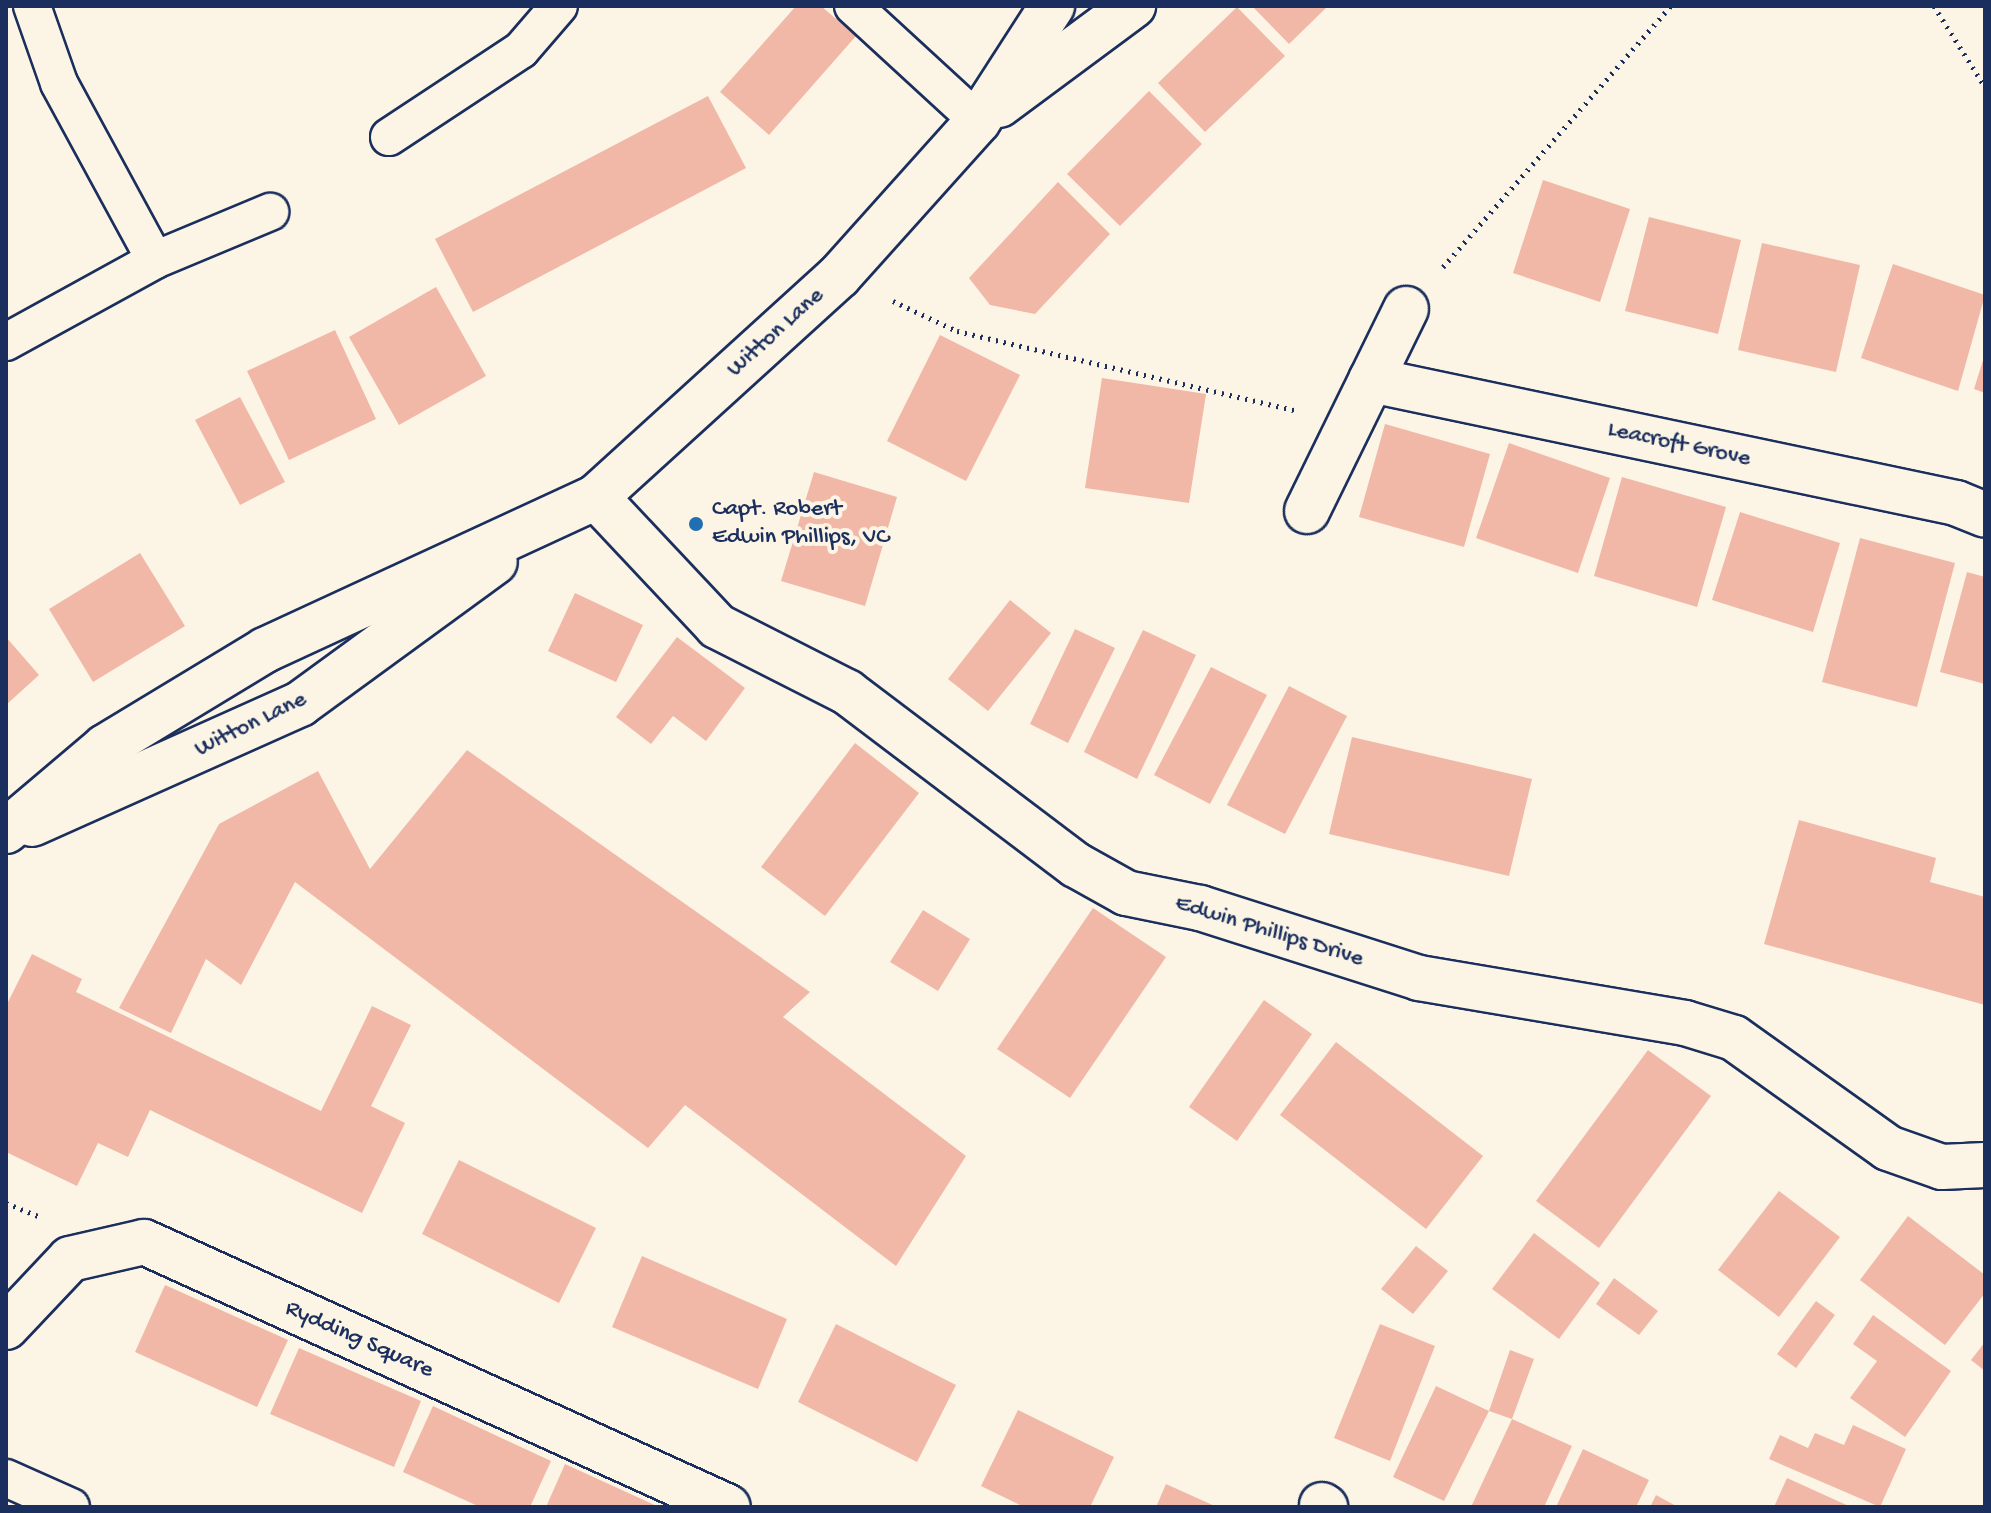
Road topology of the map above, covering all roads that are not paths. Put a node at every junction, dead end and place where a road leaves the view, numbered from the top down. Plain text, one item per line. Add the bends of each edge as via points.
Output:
1 (32, 6) edge
2 (559, 6) edge
3 (853, 6) edge
4 (1052, 6) edge
5 (1133, 6) edge
6 (978, 121) junction
7 (389, 137) dead end
8 (270, 212) dead end
9 (155, 260) junction
10 (1406, 309) road end
11 (6, 342) edge
12 (1371, 380) junction
13 (596, 497) junction
14 (1307, 511) dead end
15 (1985, 515) edge
16 (552, 521) junction
17 (6, 833) edge
18 (1985, 1165) edge
19 (6, 1327) edge
20 (6, 1478) edge
21 (71, 1507) edge
22 (728, 1507) edge

1 - 9 lane via 59,83
2 - 7 lane via 521,50
3 - 6 lane
4 - 6 street, Witton Lane
5 - 6 street, Witton Lane
6 - 13 street, Witton Lane via 839,276
8 - 9 lane
9 - 11 lane
10 - 12 street
12 - 14 street
12 - 15 street, Leacroft Grove
13 - 16 street, Witton Lane
13 - 18 street, Edwin Phillips Drive via 717,626 847,692 1076,865 1126,893 1200,908 1419,978 1685,1023 1734,1038 1888,1148 1942,1167
16 - 17 street, Witton Lane via 300,704
16 - 17 street, Witton Lane via 368,597 265,650 105,747
19 - 22 street, Rydding Square via 70,1259 144,1242
20 - 21 lane

